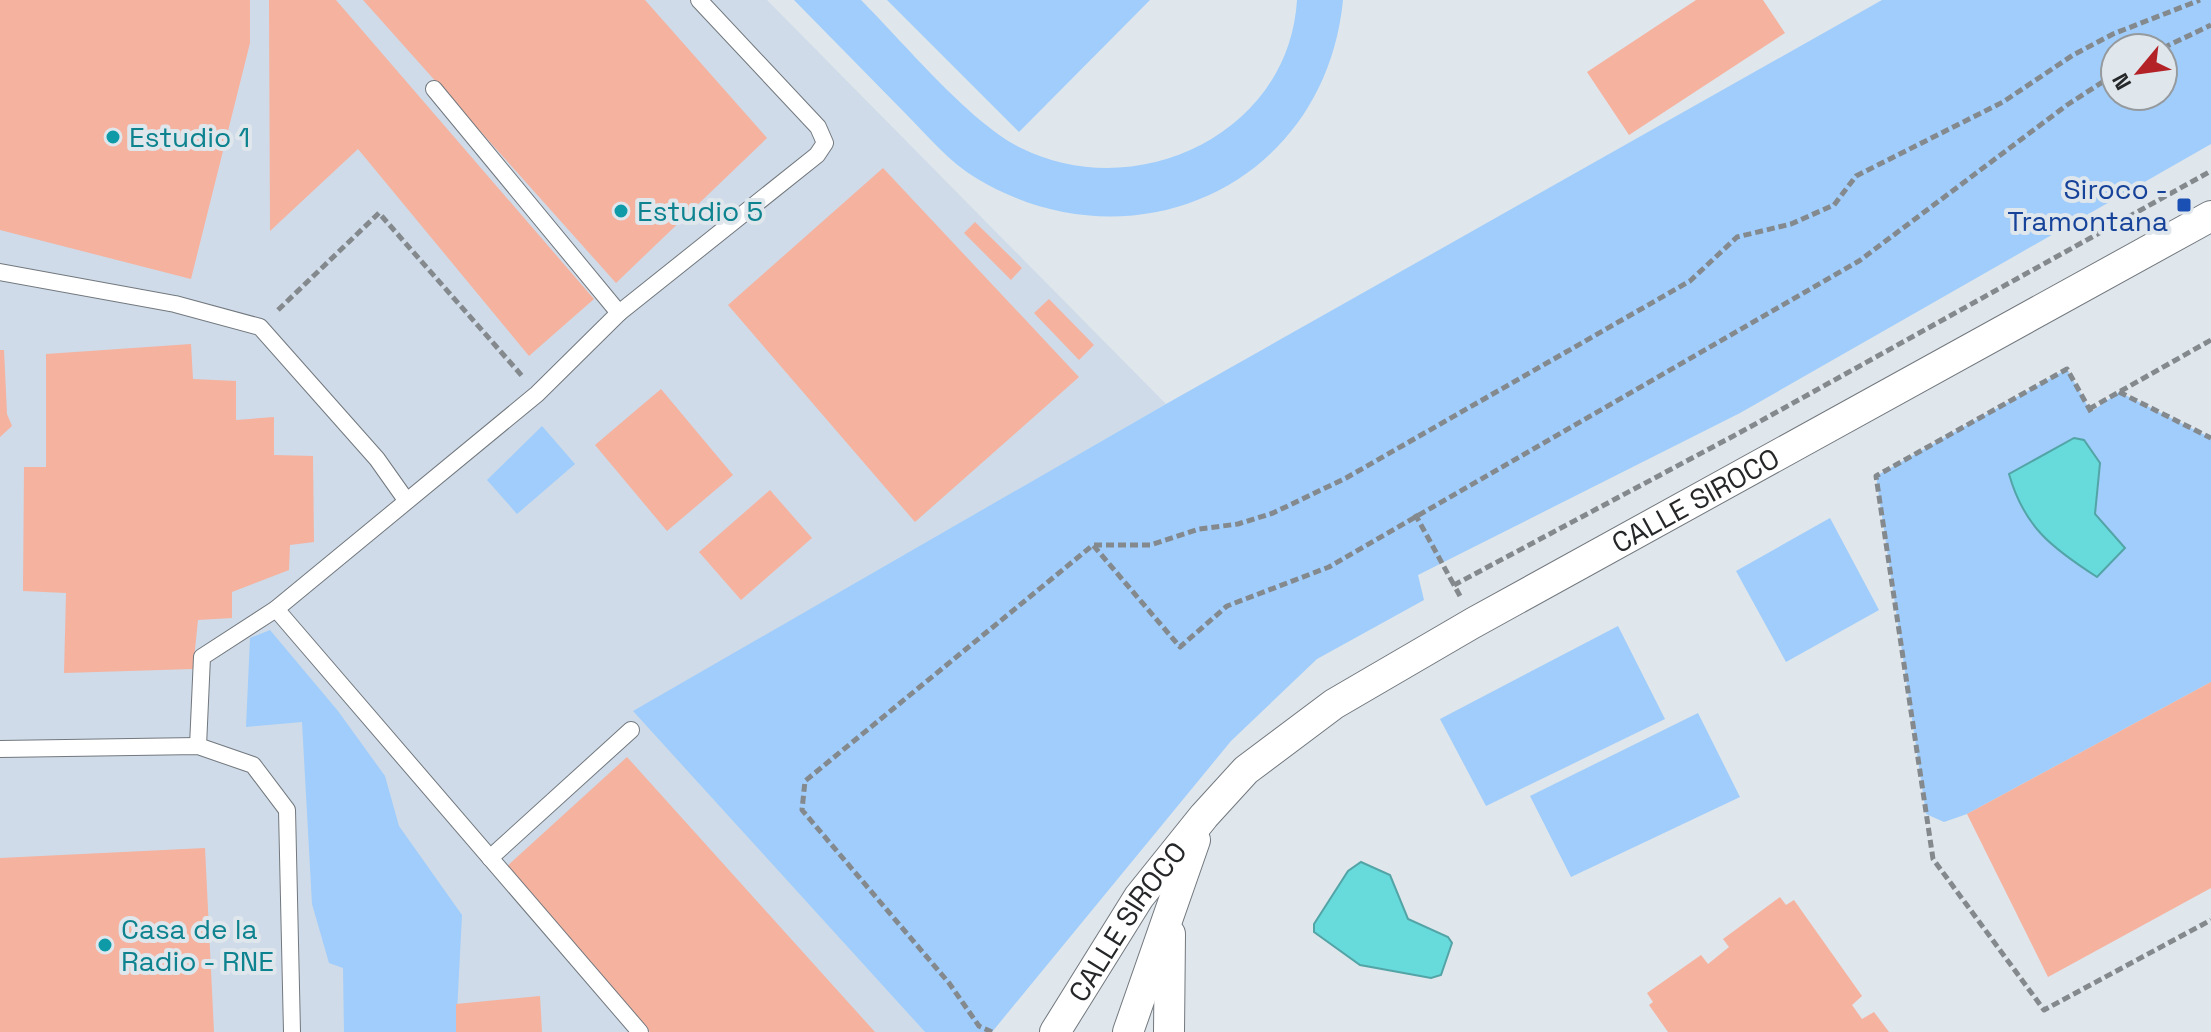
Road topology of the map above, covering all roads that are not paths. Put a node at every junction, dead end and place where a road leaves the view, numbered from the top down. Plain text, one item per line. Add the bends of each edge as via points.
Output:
1 (699, 0) edge
2 (434, 89) dead end
3 (2211, 216) edge
4 (0, 272) edge
5 (619, 313) junction
6 (406, 500) junction
7 (276, 609) junction
8 (631, 730) dead end
9 (198, 746) junction
10 (0, 749) edge
11 (1204, 816) junction
12 (490, 858) junction
13 (1171, 906) junction
14 (292, 1032) edge
15 (640, 1032) edge
16 (1055, 1032) edge
17 (1128, 1032) edge
18 (1169, 1032) edge

1 - 5 lane via 818,127 825,143 817,155
2 - 5 lane
3 - 11 street, CALLE SIROCO via 1334,704 1246,770
4 - 6 lane via 175,304 260,327 377,459
5 - 6 lane via 537,394
6 - 7 lane
7 - 9 lane via 202,657
7 - 12 lane
8 - 12 lane
9 - 10 lane
9 - 14 lane via 253,765 287,810
11 - 13 street, CALLE SIROCO
11 - 16 street, CALLE SIROCO via 1139,897
12 - 15 lane
13 - 17 street, CALLE SIROCO
13 - 18 street

